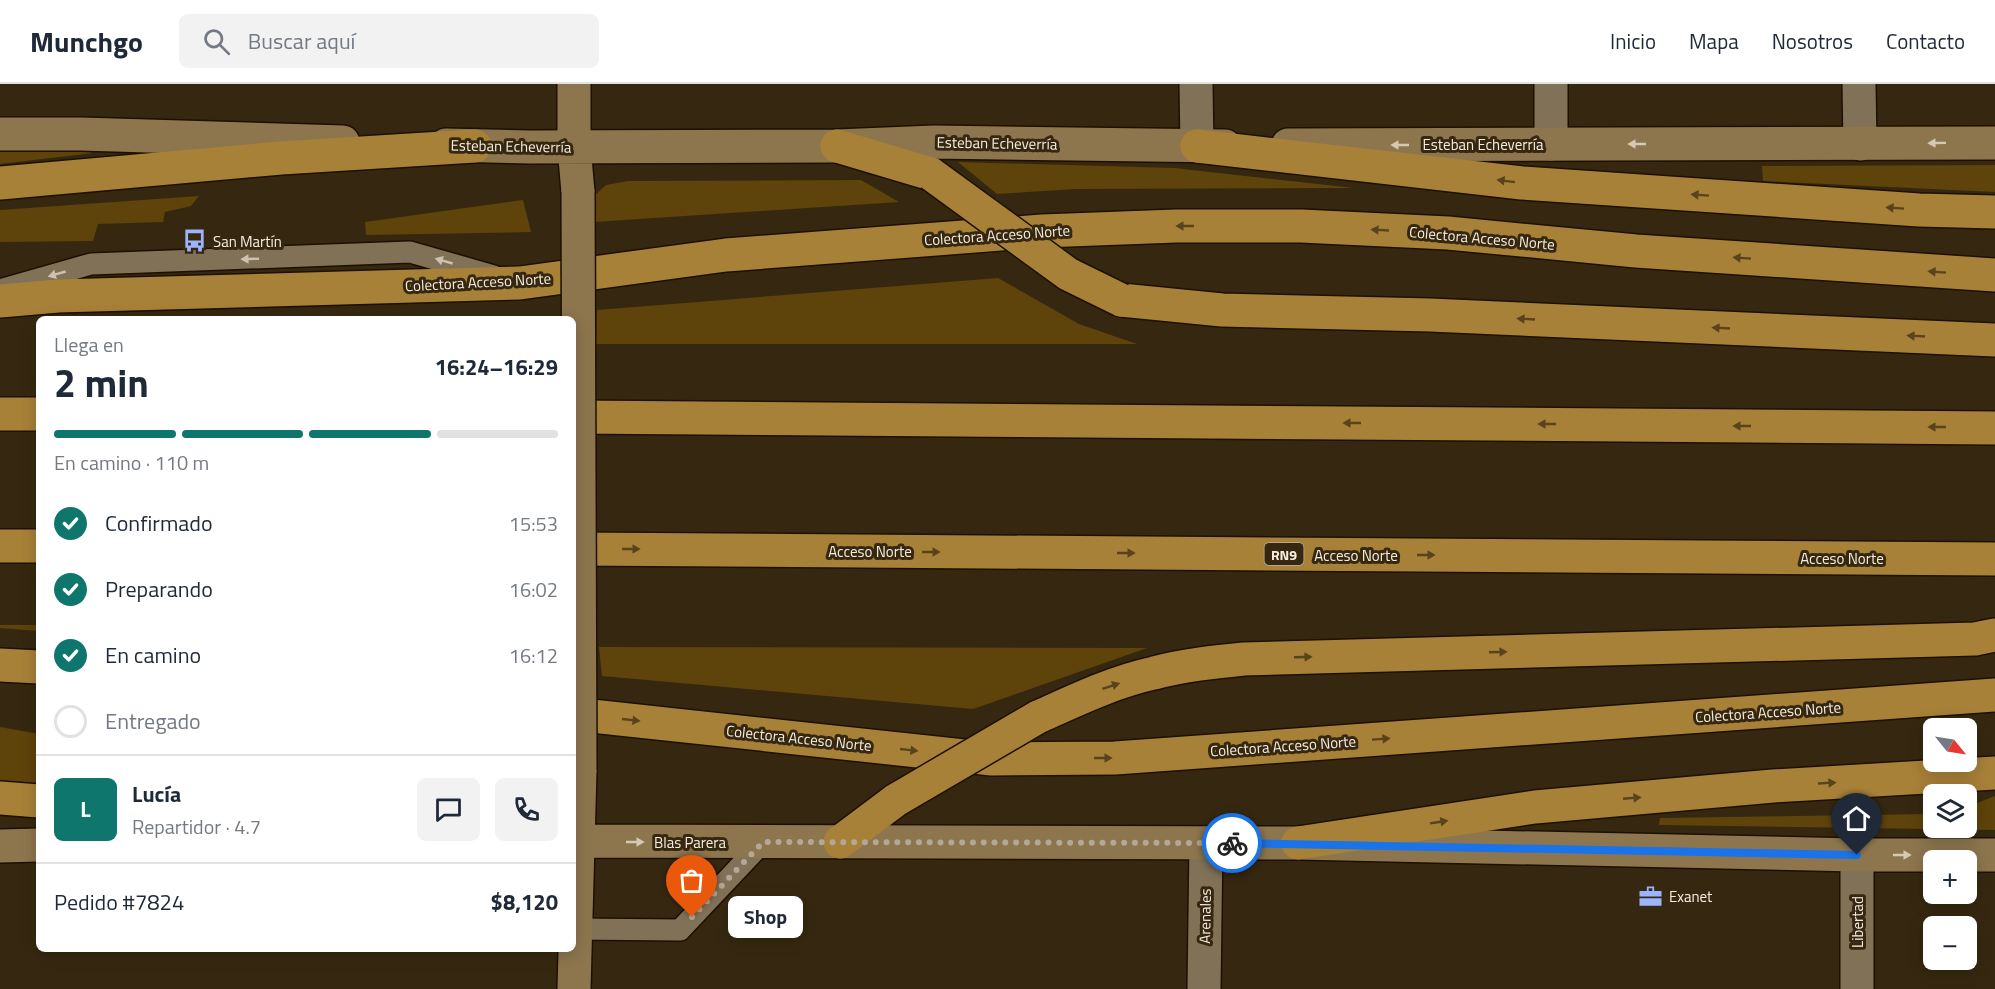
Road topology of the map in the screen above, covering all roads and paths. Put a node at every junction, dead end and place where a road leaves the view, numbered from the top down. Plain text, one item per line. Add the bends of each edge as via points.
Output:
1 (574, 84) edge
2 (1196, 84) edge
3 (1551, 84) edge
4 (1859, 84) edge
5 (0, 134) edge
6 (1995, 143) edge
7 (1551, 144) junction
8 (1860, 144) junction
9 (475, 146) junction
10 (837, 146) junction
11 (1197, 146) junction
12 (574, 147) junction
13 (0, 183) edge
14 (1995, 212) edge
15 (1995, 275) edge
16 (520, 283) junction
17 (0, 290) edge
18 (0, 302) edge
19 (1995, 340) edge
20 (0, 414) edge
21 (36, 414) edge
22 (576, 417) edge
23 (1995, 428) edge
24 (0, 546) edge
25 (36, 546) edge
26 (576, 549) edge
27 (1995, 560) edge
28 (1995, 635) edge
29 (0, 667) edge
30 (36, 667) edge
31 (36, 679) edge
32 (1995, 695) edge
33 (576, 714) edge
34 (1995, 773) edge
35 (0, 798) edge
36 (36, 801) edge
37 (576, 827) edge
38 (576, 841) edge
39 (763, 842) junction
40 (840, 842) junction
41 (1206, 843) junction
42 (1298, 843) junction
43 (36, 845) edge
44 (0, 846) edge
45 (1857, 855) junction
46 (1995, 855) edge
47 (576, 929) edge
48 (575, 952) edge
49 (574, 989) edge
50 (1204, 989) edge
51 (1857, 989) edge

1 - 12 street
2 - 11 street
3 - 7 street
4 - 8 street
5 - 9 street, Esteban Echeverría
6 -> 8 street, Esteban Echeverría
8 -> 7 street, Esteban Echeverría
7 -> 11 street, Esteban Echeverría
9 - 12 street, Esteban Echeverría
9 - 13 highway via 281,158
10 - 11 street, Esteban Echeverría via 934,142
10 - 12 street, Esteban Echeverría
19 -> 10 highway, bridge via 1442,315 1222,310 1121,300 1068,274 931,174
14 -> 11 highway via 1522,183
12 - 37 street, bridge via 578,192 580,770
15 -> 16 highway, Colectora Acceso Norte via 1301,225 1042,231 906,241 726,255
16 -> 17 lane via 411,252 91,264
16 - 18 highway, Colectora Acceso Norte via 58,296
20 - 21 highway
23 -> 22 highway
24 - 25 highway
26 -> 27 highway, Acceso Norte / RN9
40 -> 28 highway, bridge via 896,800 1038,717 1101,689 1193,664 1244,659 1975,639
29 - 30 highway
29 - 31 lane
33 -> 32 highway, Colectora Acceso Norte via 992,759 1115,758
42 -> 34 highway via 1535,807 1773,786
35 - 36 highway
38 -> 39 street, Blas Parera
39 - 40 street, Blas Parera
39 - 47 lane via 680,930
40 - 41 street, Blas Parera
41 - 42 street, Blas Parera
41 - 50 street, Arenales
42 - 45 street, Blas Parera
43 - 44 street
45 -> 46 street, Blas Parera
45 - 51 street, Libertad
48 - 49 street

